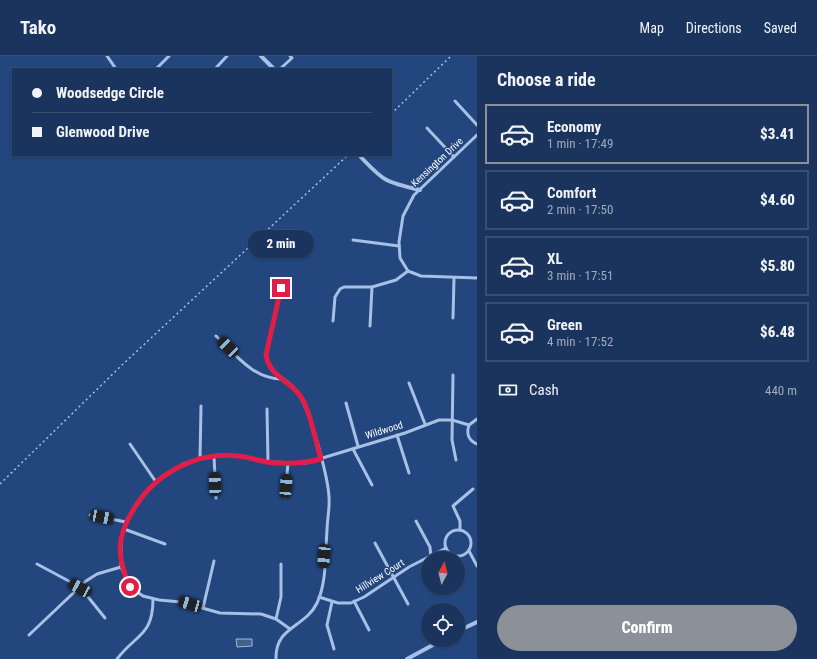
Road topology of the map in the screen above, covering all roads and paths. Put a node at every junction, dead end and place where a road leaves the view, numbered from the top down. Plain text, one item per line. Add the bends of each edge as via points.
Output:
1 (107, 56) edge
2 (169, 56) edge
3 (227, 56) edge
4 (261, 56) edge
5 (290, 56) edge
6 (451, 56) edge
7 (115, 68) edge
8 (157, 68) edge
9 (216, 68) edge
10 (273, 68) edge
11 (281, 68) edge
12 (455, 101) dead end
13 (392, 113) edge
14 (477, 125) edge
15 (427, 128) dead end
16 (477, 135) edge
17 (347, 156) edge
18 (359, 156) edge
19 (454, 157) junction
20 (420, 190) junction
21 (353, 240) dead end
22 (399, 246) junction
23 (408, 271) junction
24 (454, 278) junction
25 (477, 278) edge
26 (372, 287) junction
27 (281, 288) dead end
28 (453, 318) dead end
29 (333, 321) dead end
30 (370, 326) dead end
31 (216, 336) dead end
32 (453, 375) dead end
33 (283, 379) junction
34 (409, 383) dead end
35 (346, 403) dead end
36 (201, 406) dead end
37 (267, 409) dead end
38 (452, 420) junction
39 (477, 420) edge
40 (425, 424) junction
41 (469, 425) junction
42 (397, 435) junction
43 (130, 444) dead end
44 (477, 444) edge
45 (358, 446) junction
46 (353, 449) junction
47 (214, 456) junction
48 (200, 459) junction
49 (321, 459) junction
50 (456, 460) dead end
51 (268, 462) junction
52 (288, 463) junction
53 (409, 473) dead end
54 (156, 482) junction
55 (0, 484) edge
56 (372, 485) dead end
57 (473, 488) dead end
58 (285, 497) dead end
59 (216, 498) dead end
60 (90, 515) dead end
61 (416, 521) dead end
62 (126, 522) junction
63 (124, 529) junction
64 (460, 530) junction
65 (477, 542) edge
66 (375, 543) dead end
67 (165, 544) dead end
68 (472, 544) junction
69 (446, 548) junction
70 (430, 551) edge
71 (441, 551) edge
72 (469, 551) junction
73 (214, 561) dead end
74 (421, 563) edge
75 (37, 564) dead end
76 (281, 564) dead end
77 (121, 566) junction
78 (477, 566) edge
79 (393, 578) junction
80 (80, 588) junction
81 (319, 597) junction
82 (153, 599) junction
83 (354, 601) junction
84 (332, 602) junction
85 (408, 604) dead end
86 (203, 608) junction
87 (105, 618) dead end
88 (276, 619) junction
89 (477, 622) edge
90 (465, 628) edge
91 (290, 629) junction
92 (369, 630) dead end
93 (29, 635) dead end
94 (429, 647) edge
95 (334, 649) dead end
96 (117, 659) edge
97 (276, 659) edge
98 (407, 659) edge

1 - 7 lane
2 - 8 lane
3 - 9 lane
4 - 10 street
5 - 11 lane via 292,58
6 - 13 path
12 - 14 lane
15 - 19 lane
16 - 19 lane, Kensington Drive
17 - 55 path via 122,365
18 - 20 street via 385,180
19 - 20 lane, Kensington Drive
20 - 22 lane, Kensington Drive via 414,195 403,216
21 - 22 lane
22 - 23 lane, Kensington Drive via 400,258
23 - 24 lane via 421,276
23 - 26 lane via 396,280
24 - 25 lane
24 - 28 lane
26 - 29 lane via 340,289 335,297
26 - 30 lane
27 - 33 lane via 266,355 273,372
31 - 33 lane via 251,369 273,380
32 - 38 lane
33 - 49 lane via 297,391 304,402
34 - 40 lane
35 - 45 lane
36 - 48 lane
37 - 51 lane
38 - 40 lane, Wildwood
38 - 41 lane
38 - 50 lane via 452,443
39 - 41 lane
40 - 42 lane, Wildwood
41 - 44 lane via 468,437
42 - 45 lane, Wildwood
42 - 53 lane
43 - 54 lane
45 - 46 lane, Wildwood
46 - 49 lane, Wildwood
46 - 56 lane
47 - 48 lane, Wildwood
47 - 51 lane, Wildwood via 240,456
47 - 59 lane
48 - 54 lane, Wildwood via 182,464
49 - 52 lane, Wildwood via 306,463
49 - 81 lane via 329,498
51 - 52 lane, Wildwood
52 - 58 lane
54 - 62 lane, Wildwood via 137,503
57 - 64 lane via 454,506 460,521
60 - 62 lane
61 - 70 lane
62 - 63 lane, Wildwood
63 - 67 lane
63 - 77 lane, Wildwood via 121,538
64 - 68 lane via 470,536
64 - 69 lane via 452,532 447,537
65 - 68 lane
66 - 79 lane
68 - 72 lane
69 - 71 lane, Hillview Court
69 - 72 lane via 457,556
72 - 78 lane
73 - 86 lane
74 - 79 lane, Hillview Court
75 - 80 lane
76 - 88 lane via 281,597
77 - 80 lane via 97,574
77 - 82 lane via 130,587
79 - 83 lane, Hillview Court
79 - 85 lane
80 - 87 lane
80 - 93 lane
81 - 84 lane, Hillview Court
81 - 91 lane via 308,616
82 - 86 lane via 181,602
82 - 96 lane via 149,626
83 - 84 lane, Hillview Court via 344,604
83 - 92 lane
84 - 95 lane via 327,625
86 - 88 lane via 220,613 261,614
88 - 91 lane
89 - 90 street
91 - 97 lane via 280,637
94 - 98 street

